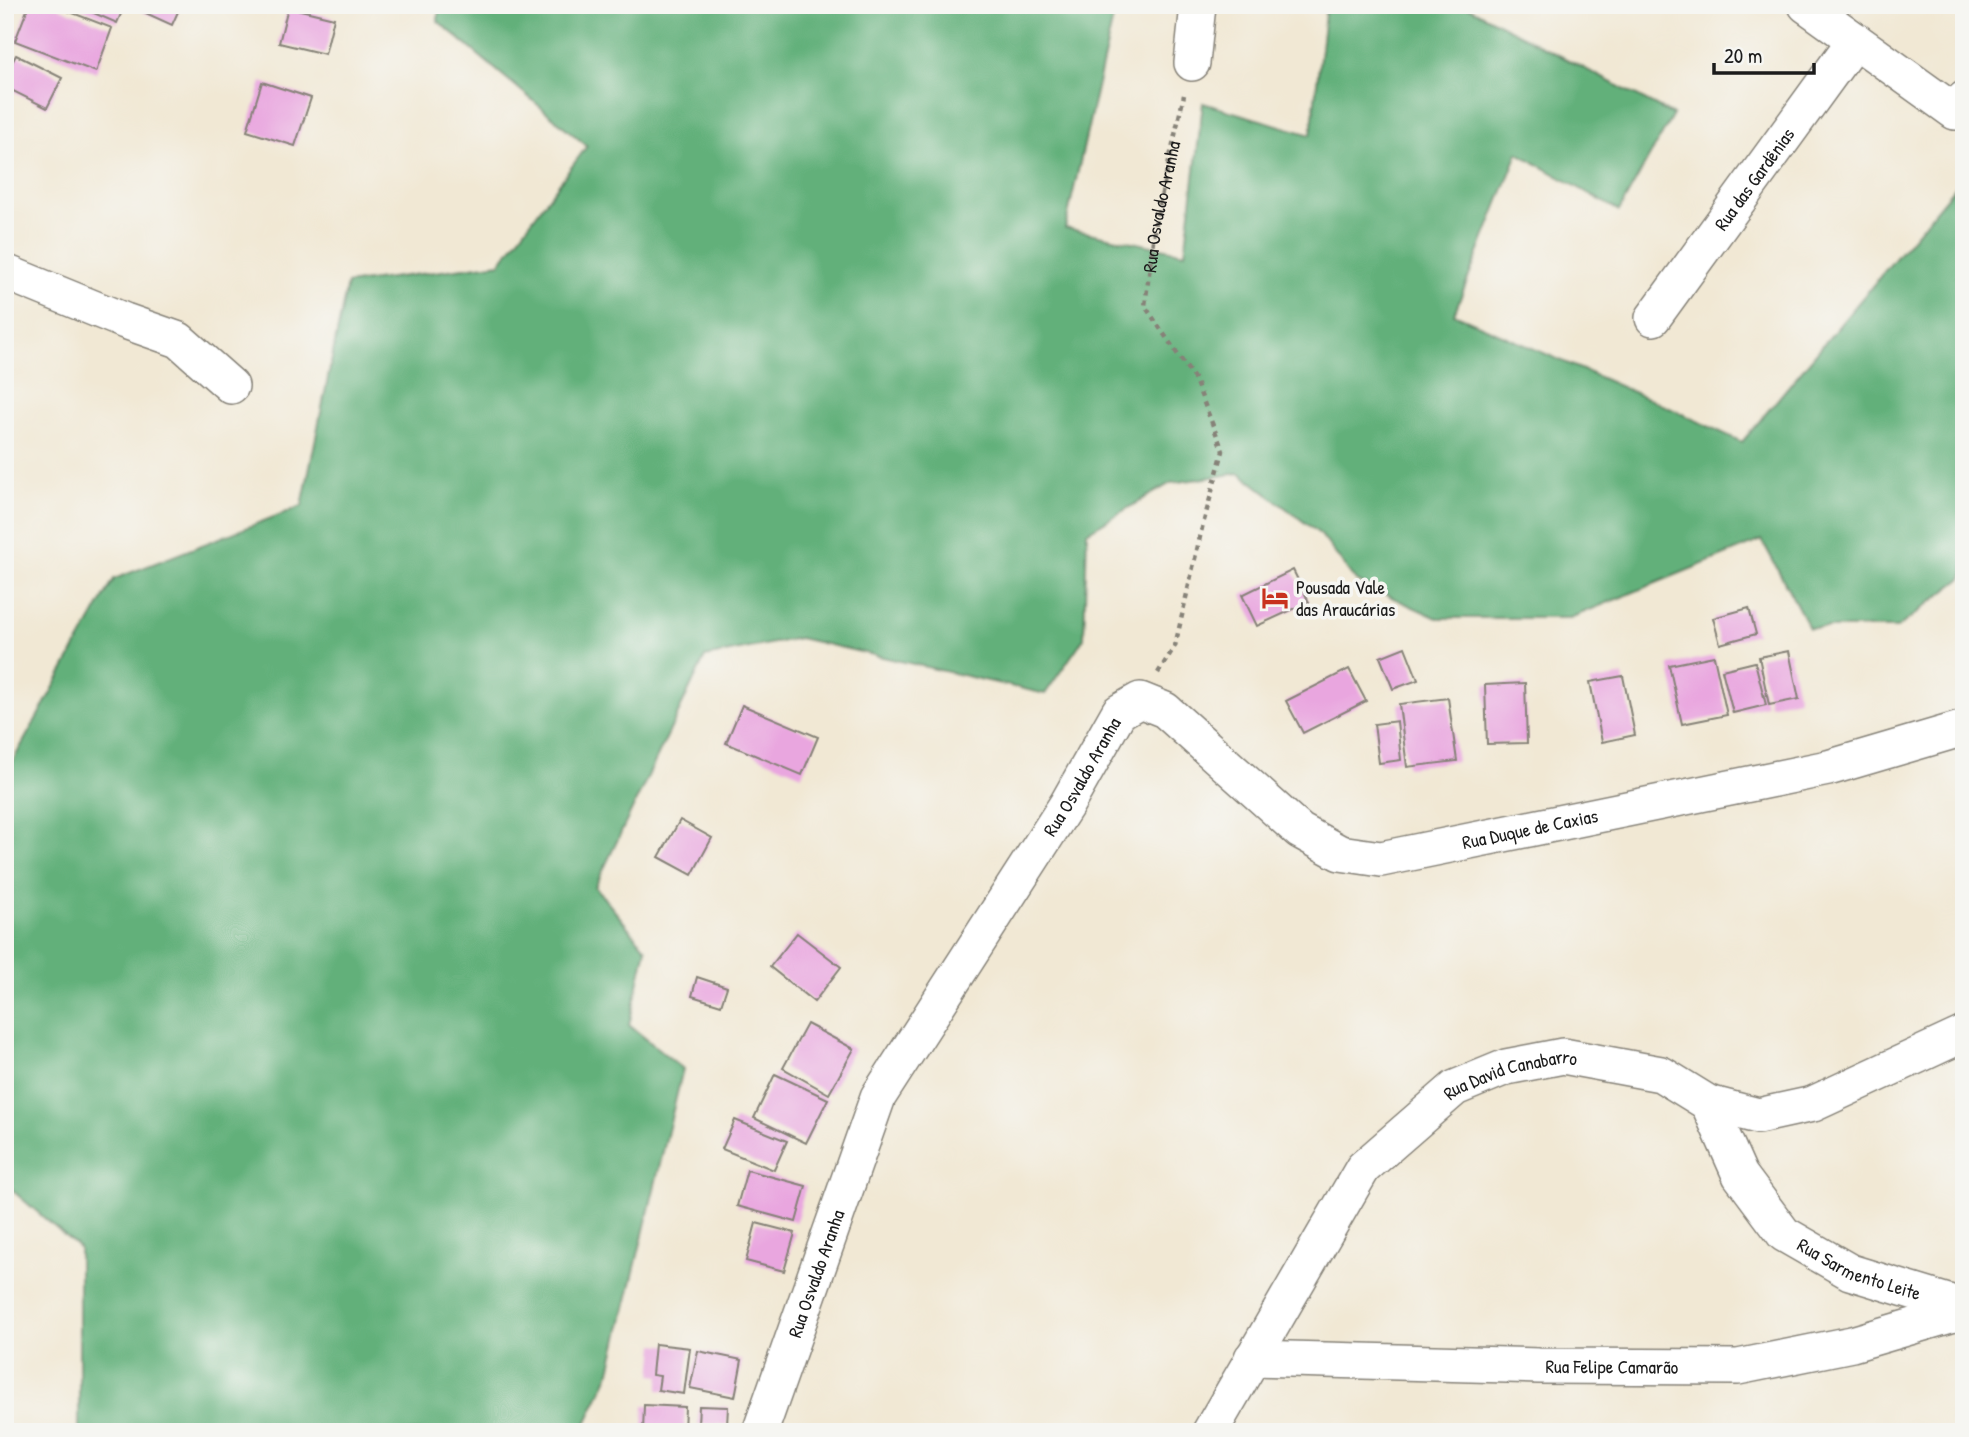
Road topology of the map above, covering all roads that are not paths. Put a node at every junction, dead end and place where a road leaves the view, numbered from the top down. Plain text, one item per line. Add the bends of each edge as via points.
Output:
1 (1198, 5) edge
2 (1806, 5) edge
3 (1855, 40) junction
4 (1192, 63) road end
5 (1964, 99) edge
6 (5, 272) edge
7 (1653, 318) dead end
8 (231, 386) dead end
9 (1140, 701) joint
10 (1964, 727) edge
11 (1964, 1034) edge
12 (1708, 1103) junction
13 (1964, 1309) edge
14 (1252, 1358) junction
15 (760, 1432) edge
16 (1210, 1432) edge

1 - 4 street
2 - 3 street
3 - 5 street via 1955,112
3 - 7 street, Rua das Gardênias
6 - 8 street via 179,340
9 - 10 street, Rua Duque de Caxias via 1164,710 1300,831 1340,853 1381,859 1828,768
9 - 15 street, Rua Osvaldo Aranha via 1119,712 1067,804 878,1097
11 - 12 street, Rua David Canabarro via 1813,1104 1758,1116
12 - 13 street, Rua Sarmento Leite via 1740,1175 1784,1234 1850,1272
12 - 14 street, Rua David Canabarro via 1661,1074 1563,1056 1506,1067 1455,1088 1363,1168
13 - 14 street, Rua Felipe Camarão via 1852,1344 1738,1367
14 - 16 street, Rua David Canabarro

